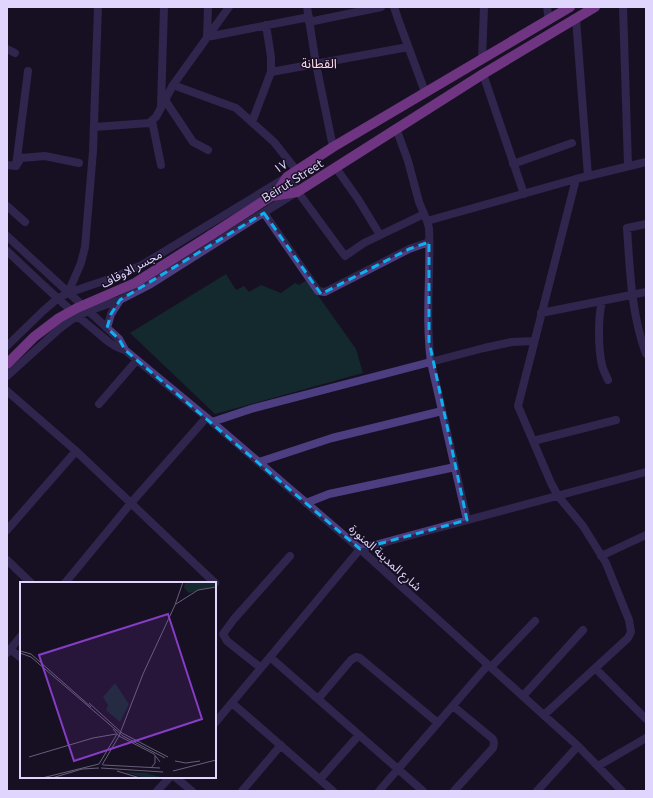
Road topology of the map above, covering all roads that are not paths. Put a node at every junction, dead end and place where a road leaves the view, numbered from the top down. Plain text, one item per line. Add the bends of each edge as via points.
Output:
1 (98, 7) edge
2 (164, 7) edge
3 (208, 7) edge
4 (229, 7) edge
5 (307, 7) edge
6 (381, 7) edge
7 (394, 7) edge
8 (484, 7) edge
9 (547, 7) edge
10 (570, 7) edge
11 (595, 7) edge
12 (623, 7) edge
13 (576, 19) junction
14 (309, 20) junction
15 (549, 20) junction
16 (266, 25) junction
17 (207, 37) junction
18 (408, 47) junction
19 (7, 49) edge
20 (16, 53) dead end
21 (482, 59) junction
22 (316, 64) junction
23 (28, 71) dead end
24 (271, 72) junction
25 (483, 74) junction
26 (173, 85) junction
27 (425, 92) junction
28 (165, 100) junction
29 (161, 107) junction
30 (152, 121) junction
31 (252, 122) junction
32 (94, 127) junction
33 (396, 128) junction
34 (572, 143) dead end
35 (334, 148) junction
36 (208, 150) dead end
37 (646, 162) edge
38 (79, 163) dead end
39 (513, 164) junction
40 (7, 165) edge
41 (161, 165) dead end
42 (16, 166) junction
43 (628, 166) junction
44 (336, 168) junction
45 (297, 171) junction
46 (588, 176) junction
47 (287, 177) junction
48 (576, 179) junction
49 (297, 192) junction
50 (524, 194) junction
51 (270, 197) junction
52 (7, 206) edge
53 (264, 212) junction
54 (426, 217) junction
55 (25, 222) dead end
56 (646, 224) edge
57 (7, 236) edge
58 (380, 236) junction
59 (429, 242) junction
60 (7, 251) edge
61 (646, 292) edge
62 (68, 293) junction
63 (632, 295) junction
64 (57, 299) junction
65 (120, 300) junction
66 (602, 301) junction
67 (88, 311) junction
68 (541, 313) junction
69 (77, 316) junction
70 (107, 328) junction
71 (534, 341) junction
72 (7, 346) edge
73 (125, 350) junction
74 (646, 354) edge
75 (137, 360) junction
76 (432, 362) junction
77 (7, 364) edge
78 (7, 376) edge
79 (608, 380) dead end
80 (7, 391) edge
81 (99, 404) dead end
82 (442, 411) junction
83 (209, 420) junction
84 (616, 420) dead end
85 (533, 441) junction
86 (76, 451) junction
87 (259, 462) junction
88 (455, 467) junction
89 (646, 472) edge
90 (558, 496) junction
91 (131, 503) junction
92 (306, 503) junction
93 (467, 520) junction
94 (7, 530) edge
95 (646, 535) edge
96 (360, 549) junction
97 (290, 556) dead end
98 (601, 556) junction
99 (7, 560) edge
100 (30, 582) edge
101 (66, 582) edge
102 (214, 582) edge
103 (535, 620) dead end
104 (583, 630) dead end
105 (20, 637) edge
106 (9, 651) edge
107 (20, 657) edge
108 (270, 657) junction
109 (489, 666) junction
110 (261, 668) junction
111 (595, 668) junction
112 (523, 696) junction
113 (318, 699) junction
114 (232, 703) junction
115 (453, 706) junction
116 (218, 713) edge
117 (544, 715) junction
118 (646, 719) edge
119 (438, 723) junction
120 (359, 735) junction
121 (646, 738) edge
122 (281, 745) junction
123 (578, 746) junction
124 (598, 766) junction
125 (398, 769) junction
126 (169, 778) edge
127 (176, 778) edge
128 (320, 779) junction
129 (157, 791) edge
130 (192, 791) edge
131 (242, 791) edge
132 (333, 791) edge
133 (379, 791) edge
134 (423, 791) edge
135 (454, 791) edge
136 (537, 791) edge
137 (622, 791) edge

1 - 32 street
2 - 29 street
3 - 17 street
4 - 17 street
5 - 14 street
6 - 14 street
7 - 18 street
8 - 21 street
9 - 15 street
10 - 15 main road, ١٧
11 - 13 main road, Beirut Street
12 - 43 street
13 - 25 main road, Beirut Street
13 - 46 street
14 - 16 street
14 - 22 street
15 - 21 main road, ١٧
16 - 17 street
16 - 24 street
17 - 26 street
18 - 22 street
18 - 27 street
19 - 20 street
21 - 27 main road, ١٧
22 - 24 street
22 - 35 street
23 - 42 street
24 - 31 street
25 - 33 main road, Beirut Street
25 - 39 street
26 - 28 street
26 - 31 street via 236,108
27 - 35 main road, ١٧
28 - 29 street
28 - 36 street via 193,142
29 - 30 street
30 - 32 street
30 - 41 street
31 - 45 street via 274,142
32 - 62 street via 85,247
33 - 44 main road, Beirut Street
33 - 54 street
34 - 39 street
35 - 45 main road, ١٧
37 - 43 street
38 - 42 street via 45,156 21,158
39 - 50 street
40 - 42 street
43 - 46 street
44 - 49 main road, Beirut Street
44 - 58 street
45 - 47 main road, ١٧
46 - 48 street
47 - 49 street
47 - 51 main road, مجسر الاوقاف
47 - 62 street, ١٧ via 142,265
48 - 50 street
48 - 68 street
49 - 51 main road, مجسر الاوقاف
49 - 53 street, Beirut Street
49 - 58 street via 346,256 364,243
50 - 54 street
51 - 77 main road, مجسر الاوقاف, bridge via 135,283 59,318 34,337
52 - 55 street
53 - 59 street via 321,292 409,249
53 - 65 street, Beirut Street via 161,278
54 - 58 street
54 - 59 street
56 - 63 street via 627,228
57 - 62 street
59 - 76 street via 428,302
60 - 64 street
61 - 63 street
62 - 64 street, ١٧
62 - 67 street
63 - 66 street
63 - 74 street via 637,327
64 - 69 street
64 - 72 street, ١٧
65 - 67 street, Beirut Street
65 - 70 street via 111,314
66 - 68 street
66 - 79 street via 599,338 602,365
67 - 69 street, Beirut Street
67 - 70 street
68 - 71 street
69 - 73 street via 115,346
69 - 78 street, Beirut Street via 59,328
70 - 73 street via 120,340
71 - 76 street via 512,342
71 - 85 street via 518,406
73 - 75 street, شارع المدينة المنورة
75 - 81 street
75 - 83 street, شارع المدينة المنورة
76 - 82 street
76 - 83 street
80 - 86 street
82 - 87 street via 332,438
82 - 88 street
83 - 87 street, شارع المدينة المنورة
83 - 91 street
84 - 85 street
85 - 90 street
86 - 91 street
86 - 94 street
87 - 92 street, شارع المدينة المنورة
88 - 92 street via 328,494
88 - 93 street
89 - 90 street
90 - 93 street
90 - 98 street via 583,526
91 - 101 street
91 - 102 street
92 - 96 street, شارع المدينة المنورة
93 - 96 street
95 - 98 street
96 - 108 street
96 - 109 street, شارع المدينة المنورة
97 - 110 street via 223,634 227,641
98 - 111 street via 629,620 631,632 628,638
99 - 100 street
103 - 109 street
104 - 112 street
105 - 106 street
106 - 107 street
108 - 110 street
108 - 113 street
109 - 112 street, شارع المدينة المنورة
109 - 115 street
110 - 114 street
111 - 117 street
111 - 118 street
112 - 117 street, شارع المدينة المنورة
113 - 119 street via 356,657
113 - 120 street
114 - 116 street
114 - 122 street
115 - 119 street
115 - 135 street via 493,739 494,743 493,748
117 - 123 street, شارع المدينة المنورة
119 - 125 street
120 - 125 street
120 - 128 street
121 - 124 street
122 - 128 street
122 - 131 street
123 - 124 street, شارع المدينة المنورة
123 - 136 street
124 - 137 street, شارع المدينة المنورة
125 - 133 street
125 - 134 street
126 - 129 street
127 - 130 street
128 - 132 street

